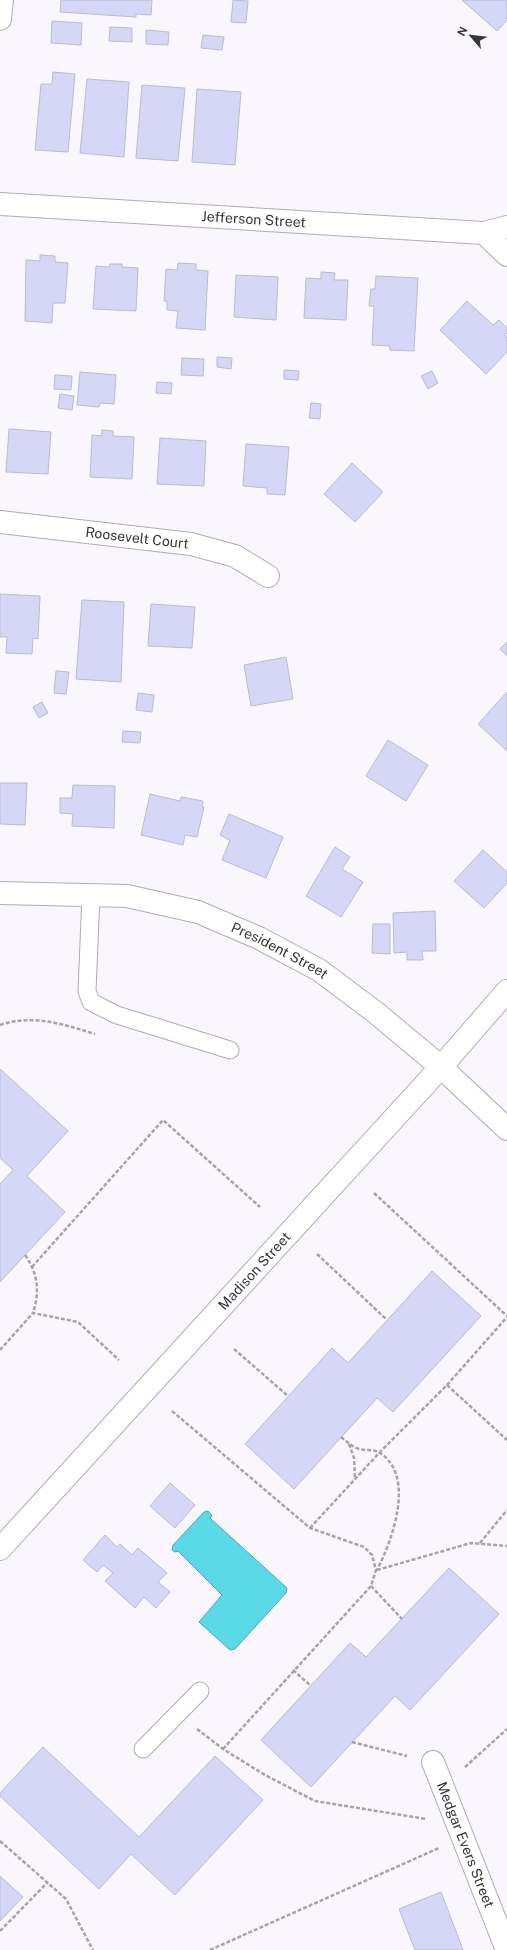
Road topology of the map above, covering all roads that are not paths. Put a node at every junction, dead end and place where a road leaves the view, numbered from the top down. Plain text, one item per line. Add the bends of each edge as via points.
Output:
1 (2, 0) edge
2 (0, 20) edge
3 (0, 204) edge
4 (507, 227) edge
5 (484, 233) junction
6 (507, 255) edge
7 (0, 522) edge
8 (268, 576) dead end
9 (0, 892) edge
10 (91, 895) junction
11 (507, 991) edge
12 (230, 1050) dead end
13 (441, 1067) junction
14 (507, 1129) edge
15 (0, 1549) edge
16 (200, 1691) dead end
17 (142, 1749) dead end
18 (433, 1762) road end
19 (507, 1950) edge

1 - 2 street
3 - 5 street, Jefferson Street
4 - 5 street, Jefferson Street
5 - 6 street
7 - 8 street, Roosevelt Court via 191,544 234,556
9 - 10 street, President Street
10 - 12 lane via 87,991 91,1002 117,1015
10 - 13 street, President Street via 127,896 198,912 259,938 319,970
11 - 13 street, Madison Street
13 - 14 street, President Street
13 - 15 street, Madison Street
16 - 17 lane
18 - 19 street, Medgar Evers Street

